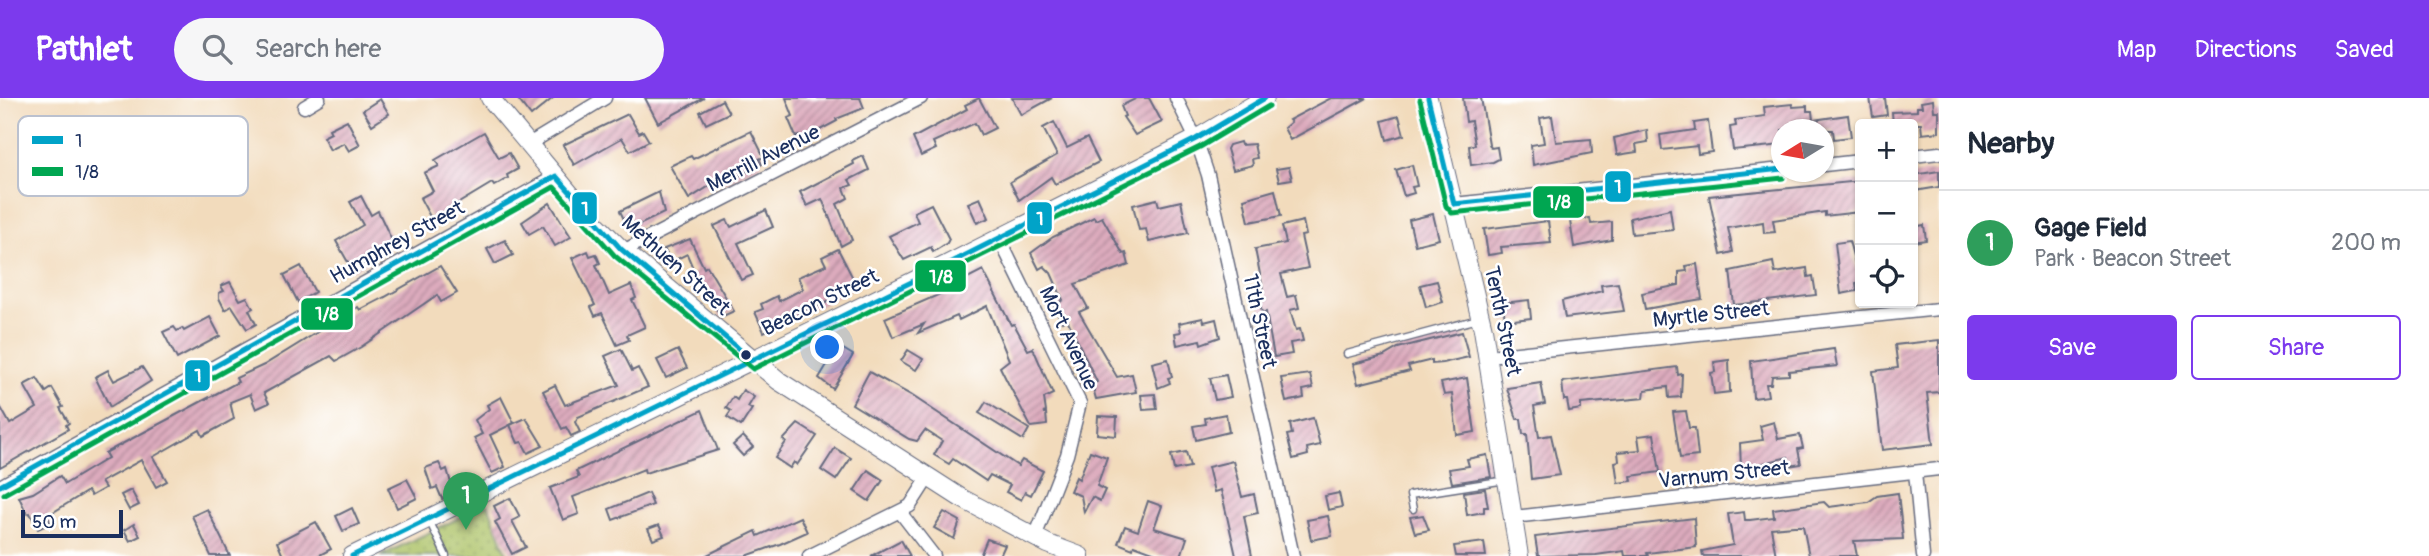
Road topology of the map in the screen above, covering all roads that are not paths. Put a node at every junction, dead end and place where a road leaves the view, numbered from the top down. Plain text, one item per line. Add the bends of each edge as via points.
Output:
1 (319, 98) edge
2 (490, 98) edge
3 (605, 98) edge
4 (921, 98) edge
5 (1176, 98) edge
6 (1265, 98) edge
7 (1428, 98) edge
8 (304, 107) dead end
9 (1196, 139) junction
10 (529, 144) junction
11 (1939, 153) edge
12 (1918, 155) edge
13 (1855, 162) edge
14 (1834, 164) edge
15 (1771, 170) edge
16 (556, 176) junction
17 (1454, 204) junction
18 (999, 238) junction
19 (623, 251) junction
20 (1939, 309) edge
21 (1480, 319) junction
22 (1347, 354) dead end
23 (1488, 356) junction
24 (752, 360) junction
25 (1939, 469) edge
26 (1915, 471) junction
27 (928, 478) junction
28 (1508, 480) junction
29 (0, 486) edge
30 (1413, 509) dead end
31 (900, 512) junction
32 (1514, 517) junction
33 (428, 518) junction
34 (1035, 537) junction
35 (352, 556) edge
36 (446, 556) edge
37 (809, 556) edge
38 (934, 556) edge
39 (1080, 556) edge
40 (1293, 556) edge
41 (1519, 556) edge
42 (1923, 556) edge

1 - 8 street
2 - 10 street, Methuen Street
3 - 10 street
4 - 19 street, Merrill Avenue
5 - 9 street, 11th Street
6 - 9 street, Beacon Street
7 - 17 street, Tenth Street
9 - 18 street, Beacon Street
9 - 40 street, 11th Street via 1208,175
10 - 16 street, Methuen Street
11 - 12 street
13 - 14 street
15 - 17 street
16 - 19 street, Methuen Street
16 - 29 street, Humphrey Street
17 - 21 street, Tenth Street
18 - 24 street, Beacon Street
18 - 34 street, Mort Avenue via 1080,403 1067,455
19 - 24 street, Methuen Street
20 - 23 street, Myrtle Street
21 - 22 lane
21 - 23 street, Tenth Street
23 - 28 street, Tenth Street
24 - 27 street, Methuen Street
24 - 33 street, Beacon Street
25 - 26 street, Varnum Street
26 - 32 street, Varnum Street
26 - 42 street
27 - 31 street via 915,501
27 - 34 street, Methuen Street
28 - 30 lane via 1410,495
28 - 32 street, Tenth Street
31 - 37 street
31 - 38 street
32 - 41 street, Tenth Street
33 - 35 street, Beacon Street
33 - 36 lane
34 - 39 street, Methuen Street

